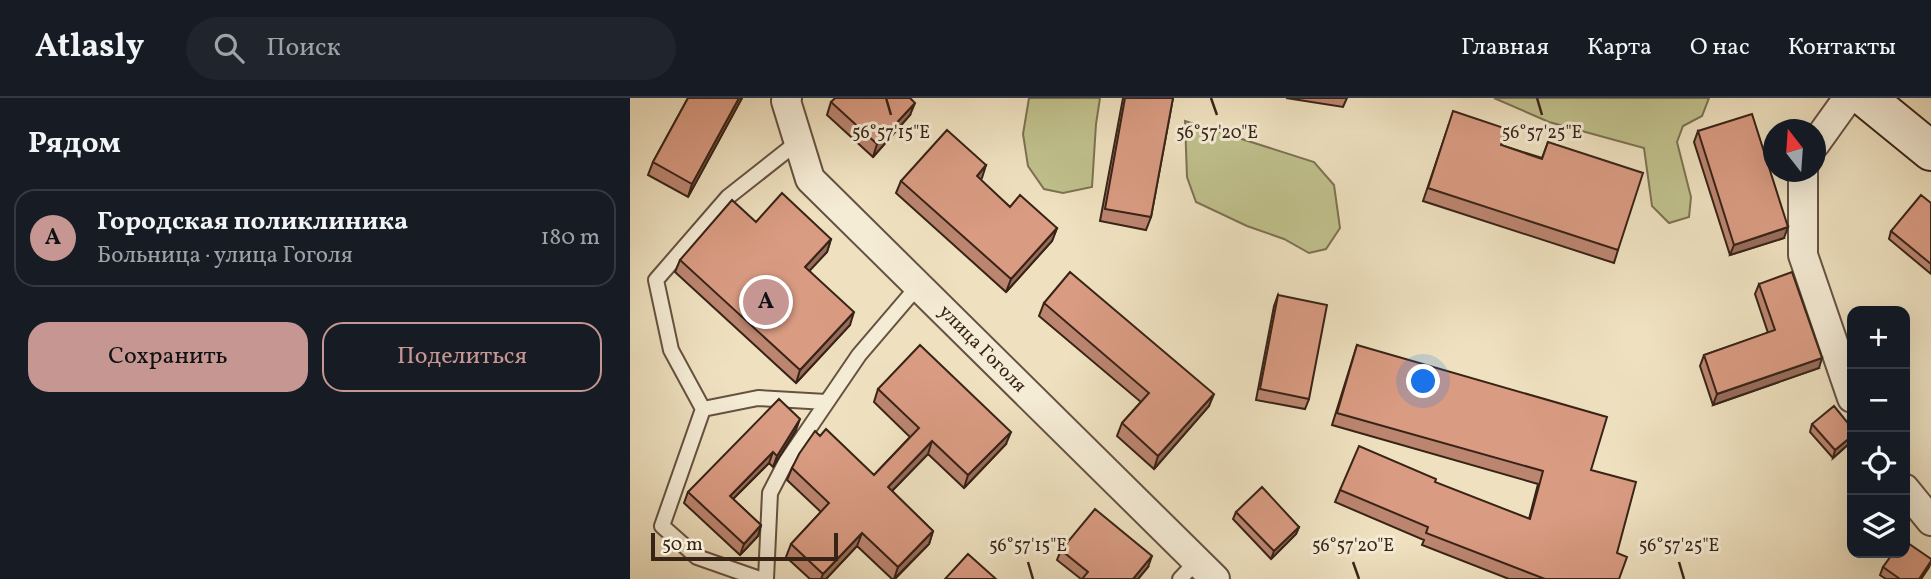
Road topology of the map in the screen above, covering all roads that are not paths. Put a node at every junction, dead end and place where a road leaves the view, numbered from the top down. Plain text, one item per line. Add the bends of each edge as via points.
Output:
1 (787, 98) edge
2 (1848, 98) edge
3 (1866, 98) edge
4 (1826, 129) edge
5 (799, 141) junction
6 (1931, 150) edge
7 (1803, 182) edge
8 (918, 286) junction
9 (1847, 383) edge
10 (826, 402) junction
11 (703, 409) junction
12 (1910, 495) edge
13 (1931, 521) edge
14 (1197, 573) edge
15 (760, 579) edge
16 (766, 579) edge

1 - 5 street, улица Гоголя
2 - 4 street
3 - 6 main road
5 - 8 street, улица Гоголя via 810,178
5 - 11 lane via 728,197 656,279 671,350
7 - 9 street via 1803,255
8 - 10 lane
8 - 14 street, улица Гоголя
10 - 11 lane via 758,398
10 - 16 lane via 770,493
11 - 15 lane via 662,526 697,557
12 - 13 street

